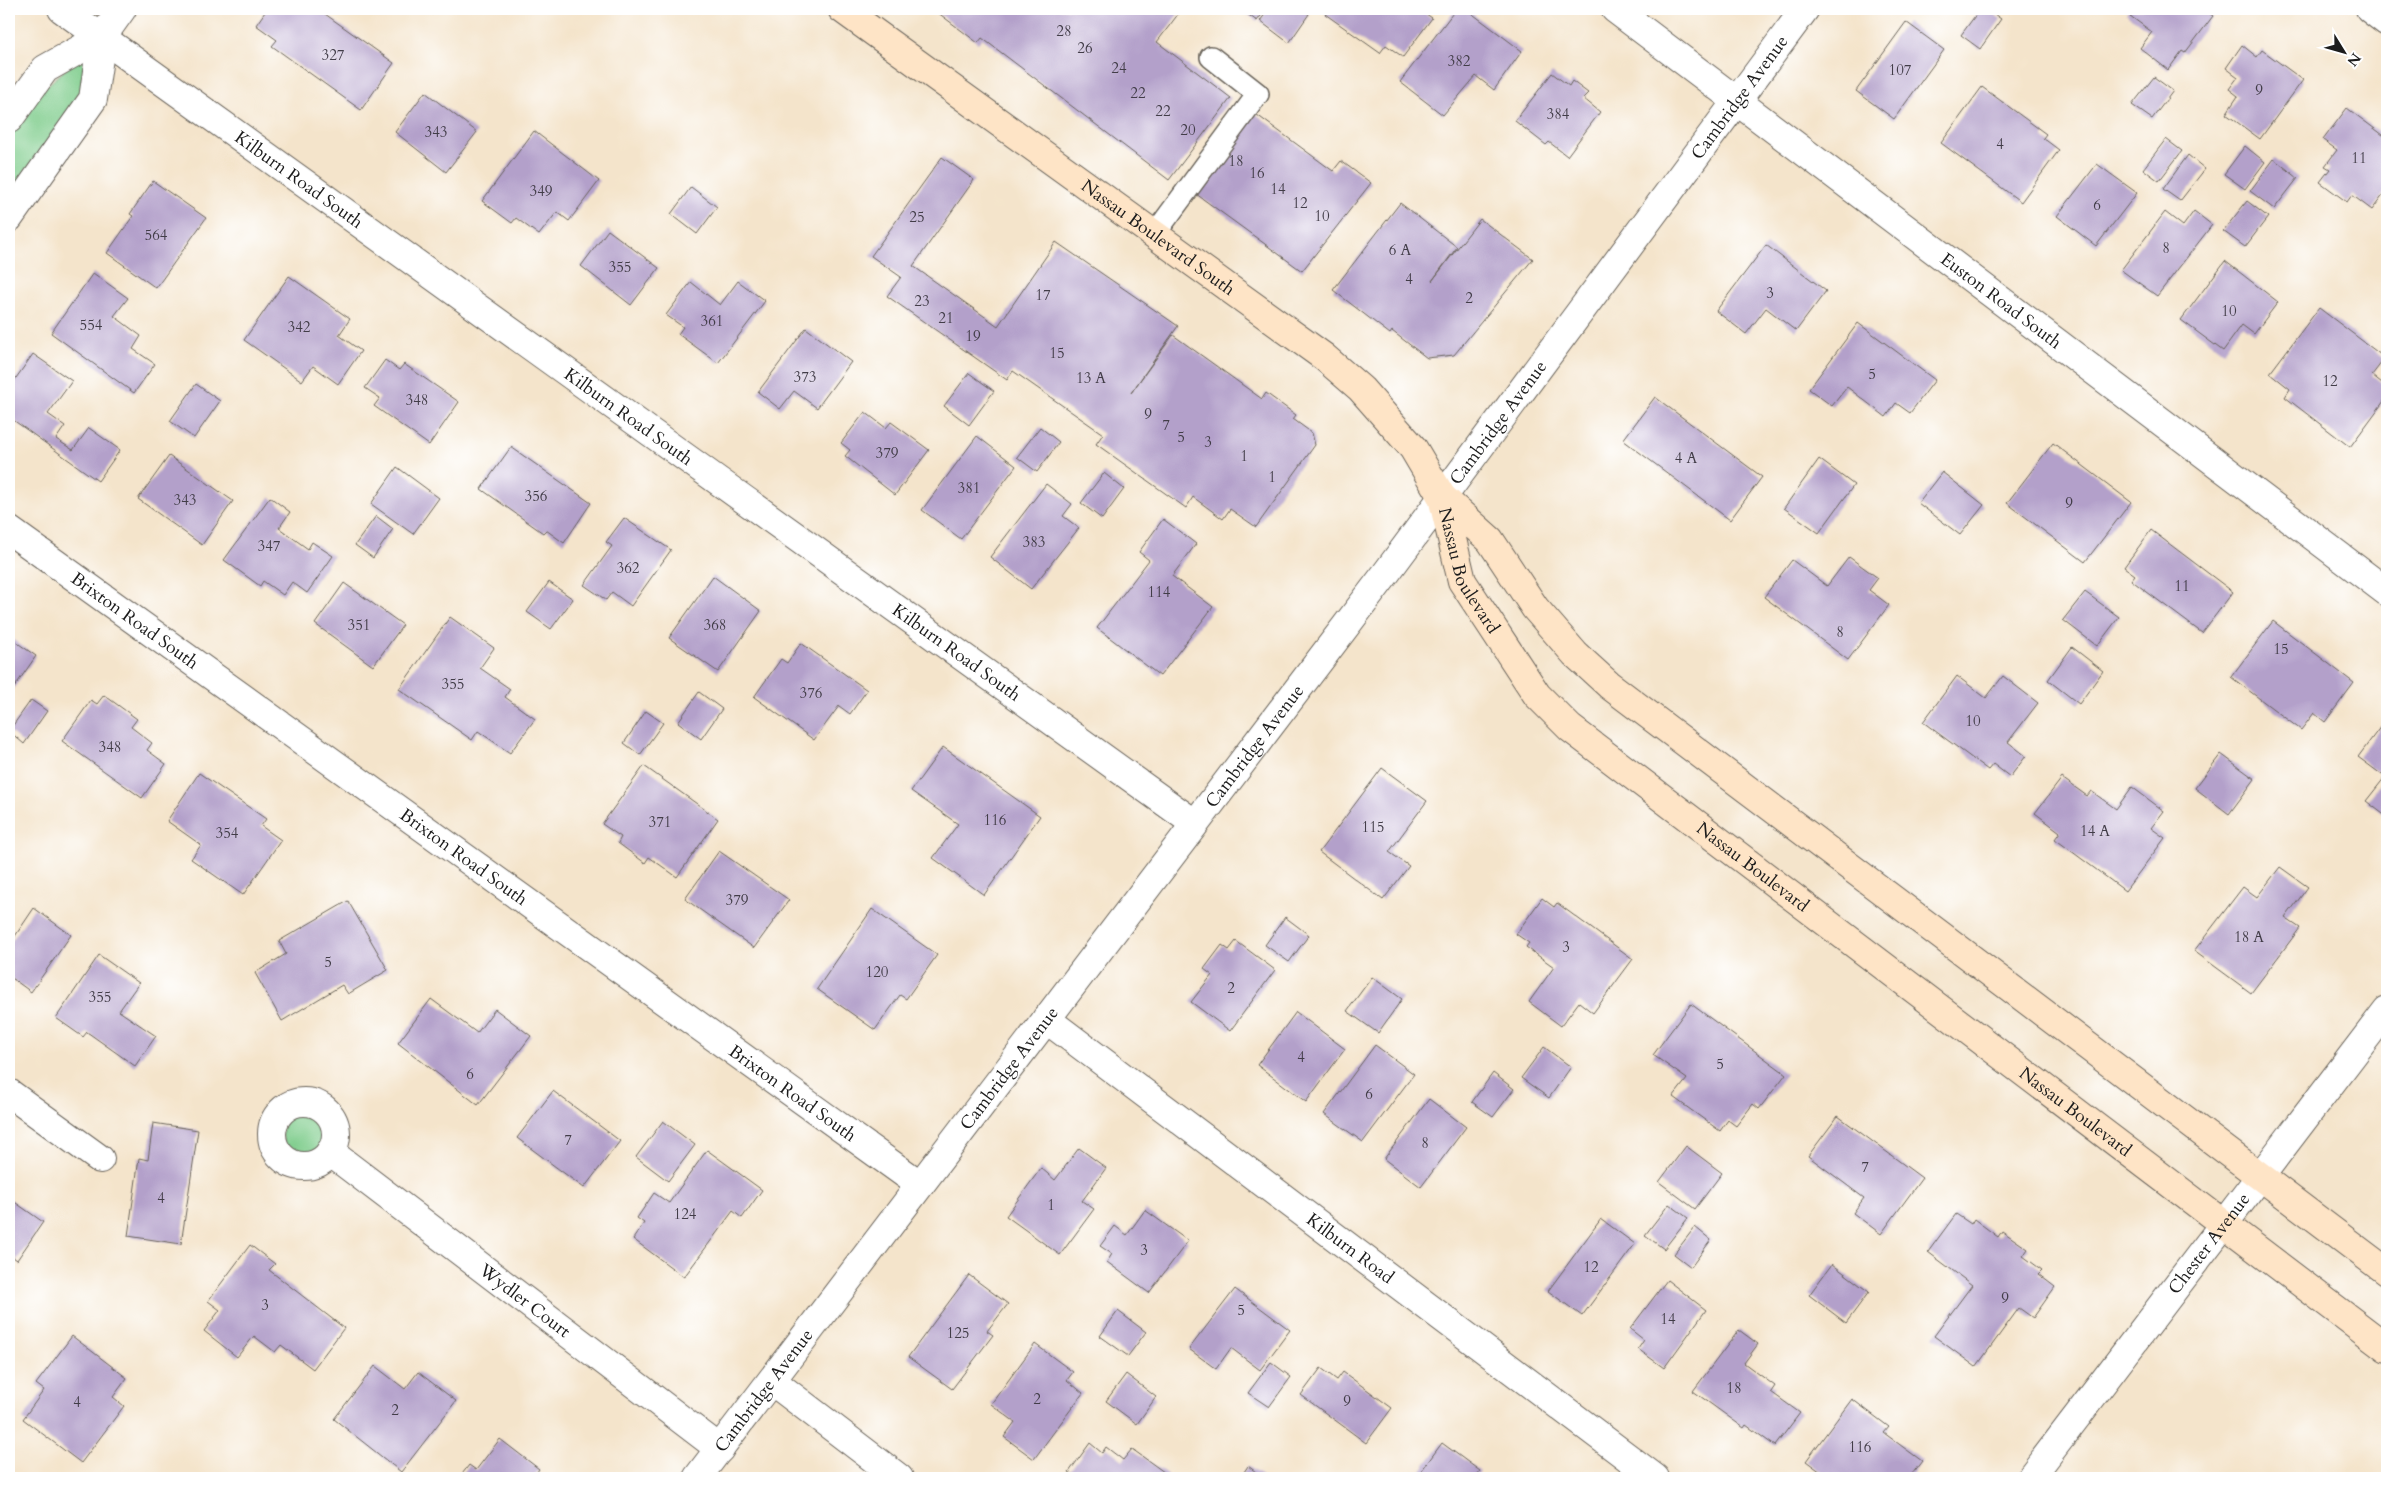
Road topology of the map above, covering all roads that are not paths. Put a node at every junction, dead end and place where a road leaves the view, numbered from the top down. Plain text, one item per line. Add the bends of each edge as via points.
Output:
1 (62, 9) edge
2 (122, 9) edge
3 (842, 9) edge
4 (1615, 9) edge
5 (1805, 9) edge
6 (2370, 9) edge
7 (2387, 22) edge
8 (102, 37) junction
9 (1211, 57) dead end
10 (1736, 100) junction
11 (9, 119) edge
12 (9, 218) edge
13 (1154, 235) junction
14 (1442, 497) junction
15 (9, 530) edge
16 (2387, 592) edge
17 (1194, 823) junction
18 (2387, 1010) edge
19 (1046, 1019) junction
20 (9, 1093) edge
21 (330, 1152) dead end
22 (100, 1159) dead end
23 (2260, 1176) junction
24 (919, 1184) junction
25 (2224, 1224) junction
26 (2387, 1272) edge
27 (2387, 1348) edge
28 (772, 1381) junction
29 (720, 1449) junction
30 (697, 1478) edge
31 (898, 1478) edge
32 (1655, 1478) edge
33 (2030, 1478) edge

1 - 8 street, Kilburn Road South
2 - 8 street
3 - 13 main road, Nassau Boulevard South
4 - 10 street, Euston Road South
5 - 10 street, Cambridge Avenue
6 - 7 street
8 - 11 street via 45,68
8 - 12 street via 93,99
8 - 17 street, Kilburn Road South
9 - 13 lane via 1258,94
10 - 14 street, Cambridge Avenue
10 - 16 street, Euston Road South
13 - 14 main road, Nassau Boulevard South via 1324,357 1361,389 1413,448
14 - 17 street, Cambridge Avenue
14 - 23 main road, Nassau Boulevard via 1490,540 1535,608 1575,654 1609,685
14 - 25 main road, Nassau Boulevard via 1462,581 1537,695 1570,728
15 - 24 street, Brixton Road South
17 - 19 street, Cambridge Avenue
18 - 23 street, Chester Avenue
19 - 24 street, Cambridge Avenue
19 - 32 street, Kilburn Road
20 - 22 street
21 - 29 street, Wydler Court
23 - 25 street, Chester Avenue
23 - 26 main road, Nassau Boulevard
24 - 28 street, Cambridge Avenue
25 - 27 main road, Nassau Boulevard
25 - 33 street, Chester Avenue
28 - 29 street, Cambridge Avenue
28 - 31 street
29 - 30 street, Cambridge Avenue

